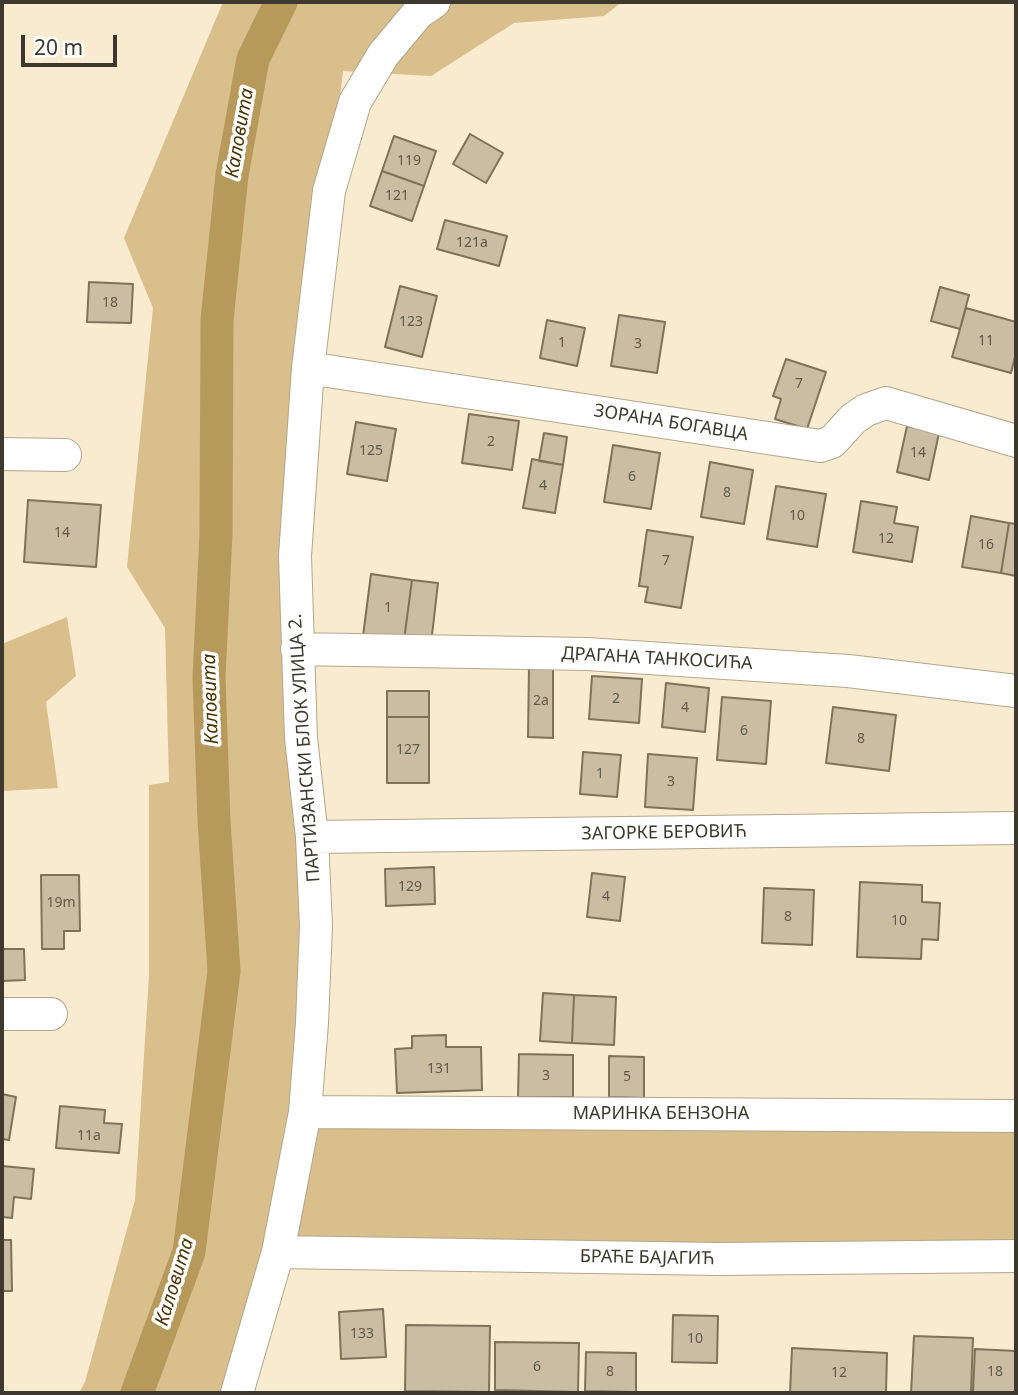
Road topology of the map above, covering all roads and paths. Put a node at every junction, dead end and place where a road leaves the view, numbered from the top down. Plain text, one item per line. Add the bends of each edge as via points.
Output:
1 (434, 2) edge
2 (308, 368) junction
3 (1016, 441) edge
4 (2, 454) edge
5 (65, 455) dead end
6 (297, 649) junction
7 (1016, 691) edge
8 (1016, 828) edge
9 (312, 837) junction
10 (51, 1013) dead end
11 (2, 1014) edge
12 (305, 1111) junction
13 (1016, 1116) edge
14 (278, 1252) junction
15 (1016, 1256) edge
16 (237, 1393) edge

1 - 2 street, ПАРТИЗАНСКИ БЛОК УЛИЦА 2. via 418,13 383,55 355,102 329,191
2 - 3 street, ЗОРАНА БОГАВЦА via 820,446 832,442 866,410 886,403
2 - 6 street, ПАРТИЗАНСКИ БЛОК УЛИЦА 2. via 295,556
4 - 5 street
6 - 7 street, ДРАГАНА ТАНКОСИЋА via 587,654 848,671
6 - 9 street, ПАРТИЗАНСКИ БЛОК УЛИЦА 2.
8 - 9 street, ЗАГОРКЕ БЕРОВИЋ
9 - 12 street, ПАРТИЗАНСКИ БЛОК УЛИЦА 2. via 316,926
10 - 11 street
12 - 13 street, МАРИНКА БЕНЗОНА
12 - 14 street, ПАРТИЗАНСКИ БЛОК УЛИЦА 2.
14 - 15 street, БРАЋЕ БАЈАГИЋ via 717,1259
14 - 16 street, ПАРТИЗАНСКИ БЛОК УЛИЦА 2.

